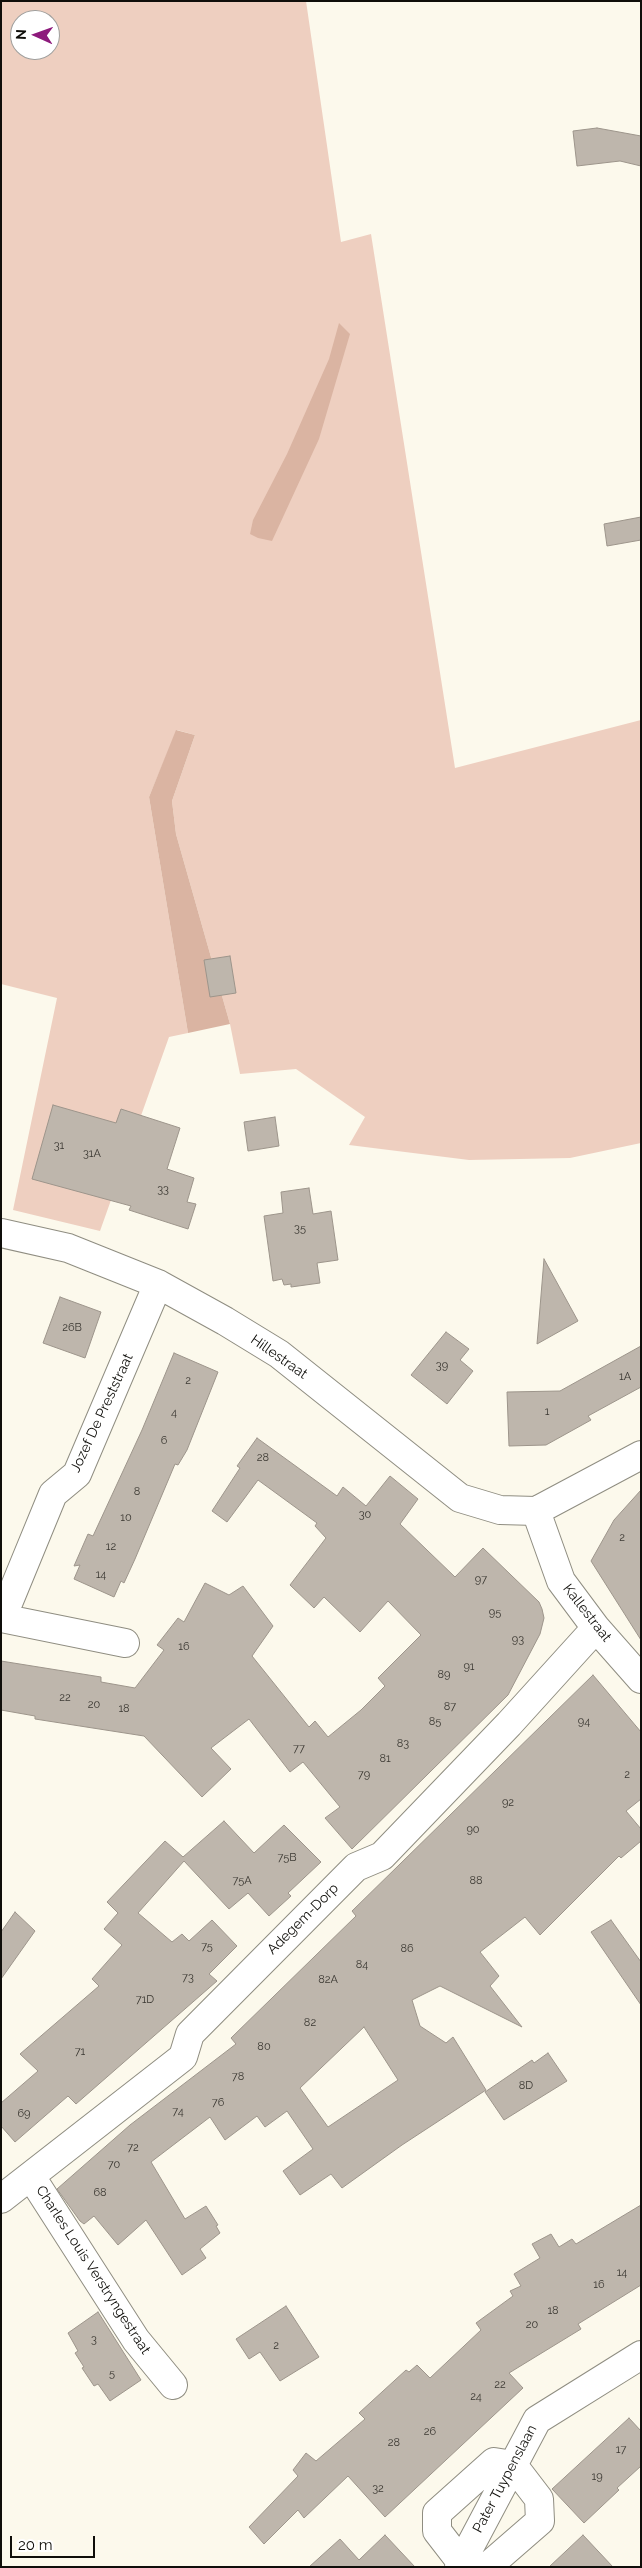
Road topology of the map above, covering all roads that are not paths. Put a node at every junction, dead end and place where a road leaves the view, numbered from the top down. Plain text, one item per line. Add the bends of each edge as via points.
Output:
1 (1, 1232) edge
2 (158, 1284) junction
3 (641, 1455) edge
4 (536, 1511) junction
5 (1, 1618) edge
6 (596, 1628) junction
7 (125, 1643) dead end
8 (641, 1679) edge
9 (32, 2178) junction
10 (1, 2199) edge
11 (641, 2356) edge
12 (173, 2385) dead end
13 (512, 2465) junction
14 (469, 2566) edge

1 - 2 street, Hillestraat via 68,1248
2 - 4 street, Hillestraat via 279,1354 460,1498 500,1510
2 - 5 street, Jozef De Preststraat via 77,1474 53,1494
3 - 4 street
4 - 6 street, Kallestraat via 561,1581
5 - 7 street, Jozef De Preststraat
6 - 8 street, Kallestraat
6 - 9 street, Adegem-Dorp via 382,1856 356,1867 190,2034 183,2057
9 - 10 street, Adegem-Dorp
9 - 12 street, Charles Louis Verstryngestraat via 136,2340
11 - 13 street, Pater Tuypenslaan via 537,2420
13 - 14 street, Pater Tuypenslaan
13 - 14 street via 539,2499 540,2521
13 - 14 street via 494,2462 437,2513 437,2531

